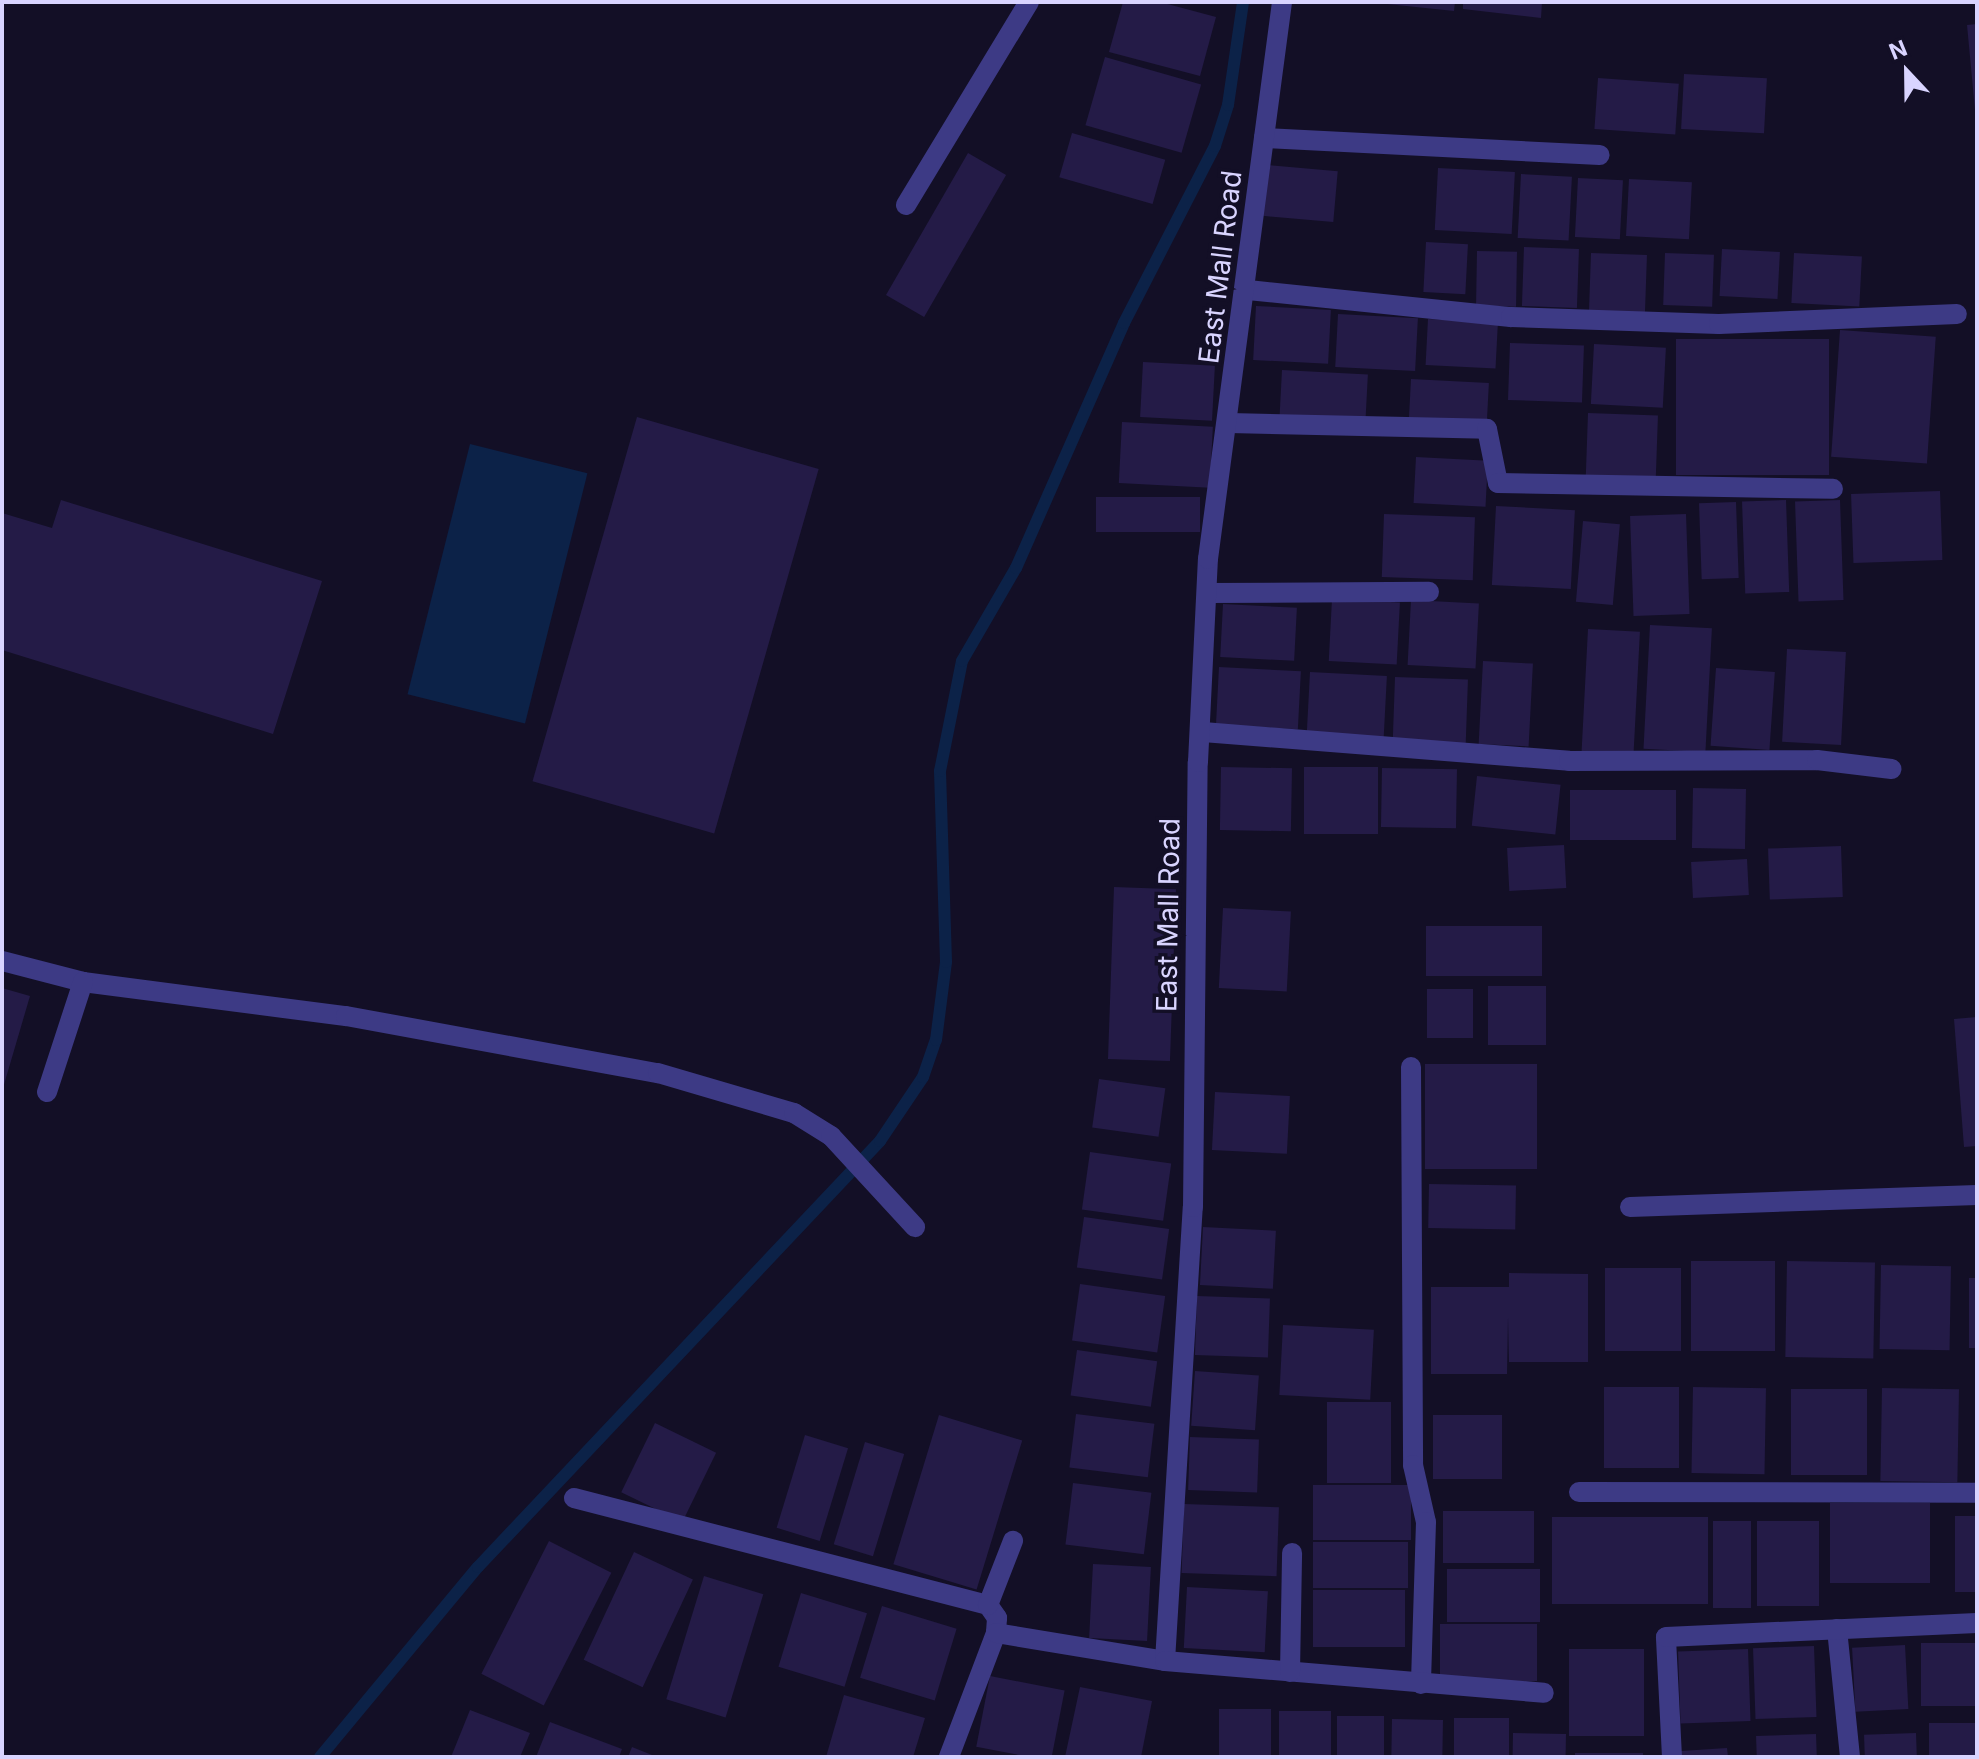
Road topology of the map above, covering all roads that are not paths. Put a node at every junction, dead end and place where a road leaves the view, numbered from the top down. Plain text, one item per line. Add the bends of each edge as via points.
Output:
1 (1029, 2) edge
2 (1282, 2) edge
3 (1264, 138) junction
4 (1600, 155) dead end
5 (906, 205) dead end
6 (1248, 290) junction
7 (1957, 314) dead end
8 (1229, 423) junction
9 (1833, 489) dead end
10 (1429, 592) dead end
11 (1208, 593) junction
12 (1203, 732) junction
13 (1891, 769) dead end
14 (2, 961) edge
15 (83, 982) junction
16 (1411, 1067) dead end
17 (47, 1092) dead end
18 (1977, 1195) edge
19 (1630, 1207) dead end
20 (915, 1227) dead end
21 (1579, 1492) dead end
22 (1977, 1493) edge
23 (574, 1498) dead end
24 (1013, 1541) dead end
25 (1292, 1553) dead end
26 (988, 1605) junction
27 (1977, 1623) edge
28 (1837, 1629) junction
29 (996, 1633) junction
30 (1165, 1661) junction
31 (1290, 1672) junction
32 (1421, 1684) junction
33 (1544, 1693) dead end
34 (949, 1757) edge
35 (1672, 1757) edge
36 (1850, 1757) edge

1 - 5 street
2 - 3 street, East Mall Road
3 - 4 street
3 - 6 street, East Mall Road
6 - 7 street via 1527,318 1719,324
6 - 8 street, East Mall Road
8 - 9 street via 1487,429 1498,483
8 - 11 street, East Mall Road
10 - 11 street
11 - 12 street, East Mall Road
12 - 13 street via 1569,761 1817,760
12 - 30 street, East Mall Road via 1198,762 1193,1207
14 - 15 street
15 - 17 street
15 - 20 street via 346,1016 658,1073 794,1113 831,1136 868,1182
16 - 32 street via 1413,1465 1426,1522
18 - 19 street
21 - 22 street
23 - 26 street
24 - 26 street
25 - 31 street
26 - 29 street via 997,1618
27 - 28 street
28 - 35 street via 1666,1637
28 - 36 street
29 - 30 street
29 - 34 street
30 - 31 street
31 - 32 street
32 - 33 street

